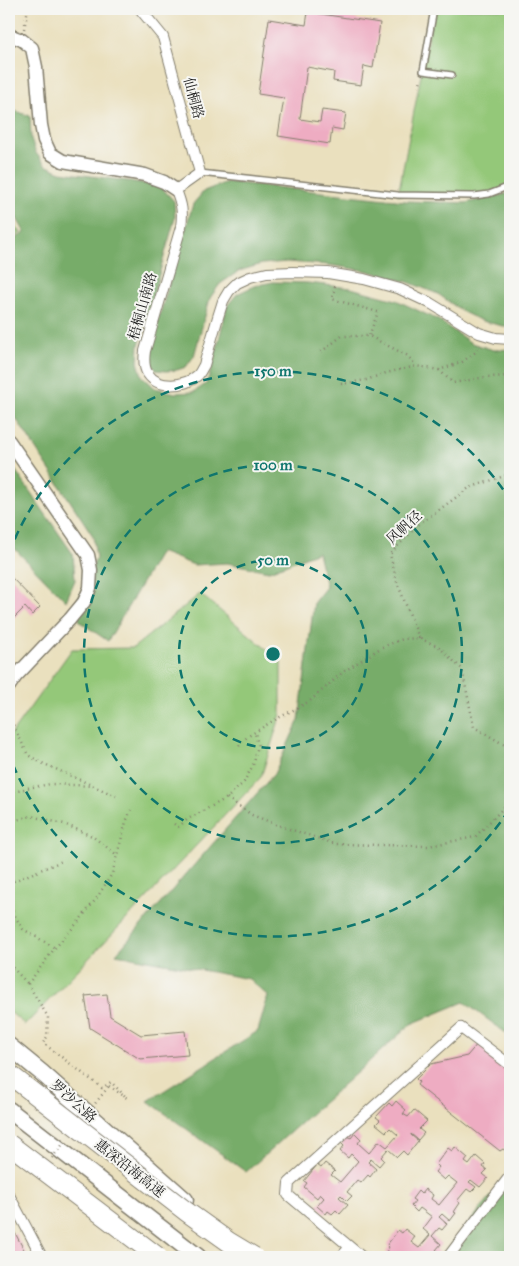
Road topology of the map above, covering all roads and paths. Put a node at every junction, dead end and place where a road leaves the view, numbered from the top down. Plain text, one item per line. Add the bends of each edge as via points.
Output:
1 (28, 9) edge
2 (140, 9) edge
3 (434, 9) edge
4 (9, 35) edge
5 (22, 40) junction
6 (452, 75) dead end
7 (200, 173) junction
8 (510, 186) edge
9 (176, 190) junction
10 (338, 275) junction
11 (486, 335) junction
12 (370, 336) junction
13 (510, 339) edge
14 (321, 352) dead end
15 (416, 366) junction
16 (439, 370) junction
17 (510, 376) edge
18 (341, 384) dead end
19 (9, 441) edge
20 (510, 474) edge
21 (419, 638) junction
22 (9, 686) edge
23 (9, 716) edge
24 (255, 733) junction
25 (239, 746) dead end
26 (510, 748) edge
27 (96, 787) junction
28 (9, 794) edge
29 (116, 796) dead end
30 (227, 798) junction
31 (510, 801) edge
32 (131, 810) dead end
33 (202, 811) junction
34 (9, 822) edge
35 (179, 823) dead end
36 (174, 824) dead end
37 (117, 855) junction
38 (62, 861) dead end
39 (9, 883) edge
40 (9, 902) edge
41 (55, 948) junction
42 (9, 964) edge
43 (28, 984) junction
44 (9, 1046) edge
45 (510, 1065) edge
46 (9, 1074) edge
47 (108, 1086) dead end
48 (9, 1110) edge
49 (9, 1144) edge
50 (510, 1176) edge
51 (9, 1195) edge
52 (350, 1247) junction
53 (42, 1257) edge
54 (158, 1257) edge
55 (198, 1257) edge
56 (252, 1257) edge
57 (341, 1257) edge
58 (362, 1257) edge
59 (448, 1257) edge

1 - 5 path
2 - 7 street, 仙桐路 via 163,37
3 - 6 lane via 422,72
4 - 5 street
5 - 9 street via 32,48 41,125 50,153 63,162 145,175
7 - 8 lane via 398,195 474,196
7 - 9 street
9 - 10 street, 梧桐山南路 via 183,215 181,227 145,351 144,363 148,374 156,381 178,385 198,375 223,301 237,283 267,273
10 - 11 street, 梧桐山南路 via 400,289
10 - 12 path via 332,299 378,312
11 - 13 street, 梧桐山南路
11 - 16 path via 477,351 462,362
12 - 14 path via 342,336
12 - 15 path via 408,356
15 - 16 path
15 - 18 path
16 - 17 path via 453,383
19 - 22 street via 88,555 91,570 90,588 84,602
20 - 21 path, 风帆径 via 469,488 418,526 390,554 397,582
21 - 24 path via 403,639 382,647 343,672 310,701
21 - 26 path via 439,647 462,669 474,727
23 - 27 path via 28,755
24 - 25 path
24 - 30 path via 258,745 254,762 244,782
27 - 28 path via 51,784
27 - 29 path
30 - 31 path via 252,815 336,844 428,846 475,837
30 - 33 path
32 - 37 path
33 - 35 path via 181,825
33 - 36 path via 178,827
34 - 37 path via 31,816 64,824 92,836
37 - 41 path via 112,874 79,921
38 - 39 path
40 - 41 path via 23,930
41 - 43 path
42 - 43 path
43 - 47 path via 48,1017 47,1037 43,1043 102,1088 111,1082 127,1098
44 - 56 main road, 罗沙公路
45 - 52 street via 461,1028 289,1183 288,1195
46 - 56 highway, 惠深沿海高速, bridge via 187,1212
48 - 55 main road
49 - 54 highway, bridge
50 - 59 street
51 - 53 street
52 - 57 street
52 - 58 street

